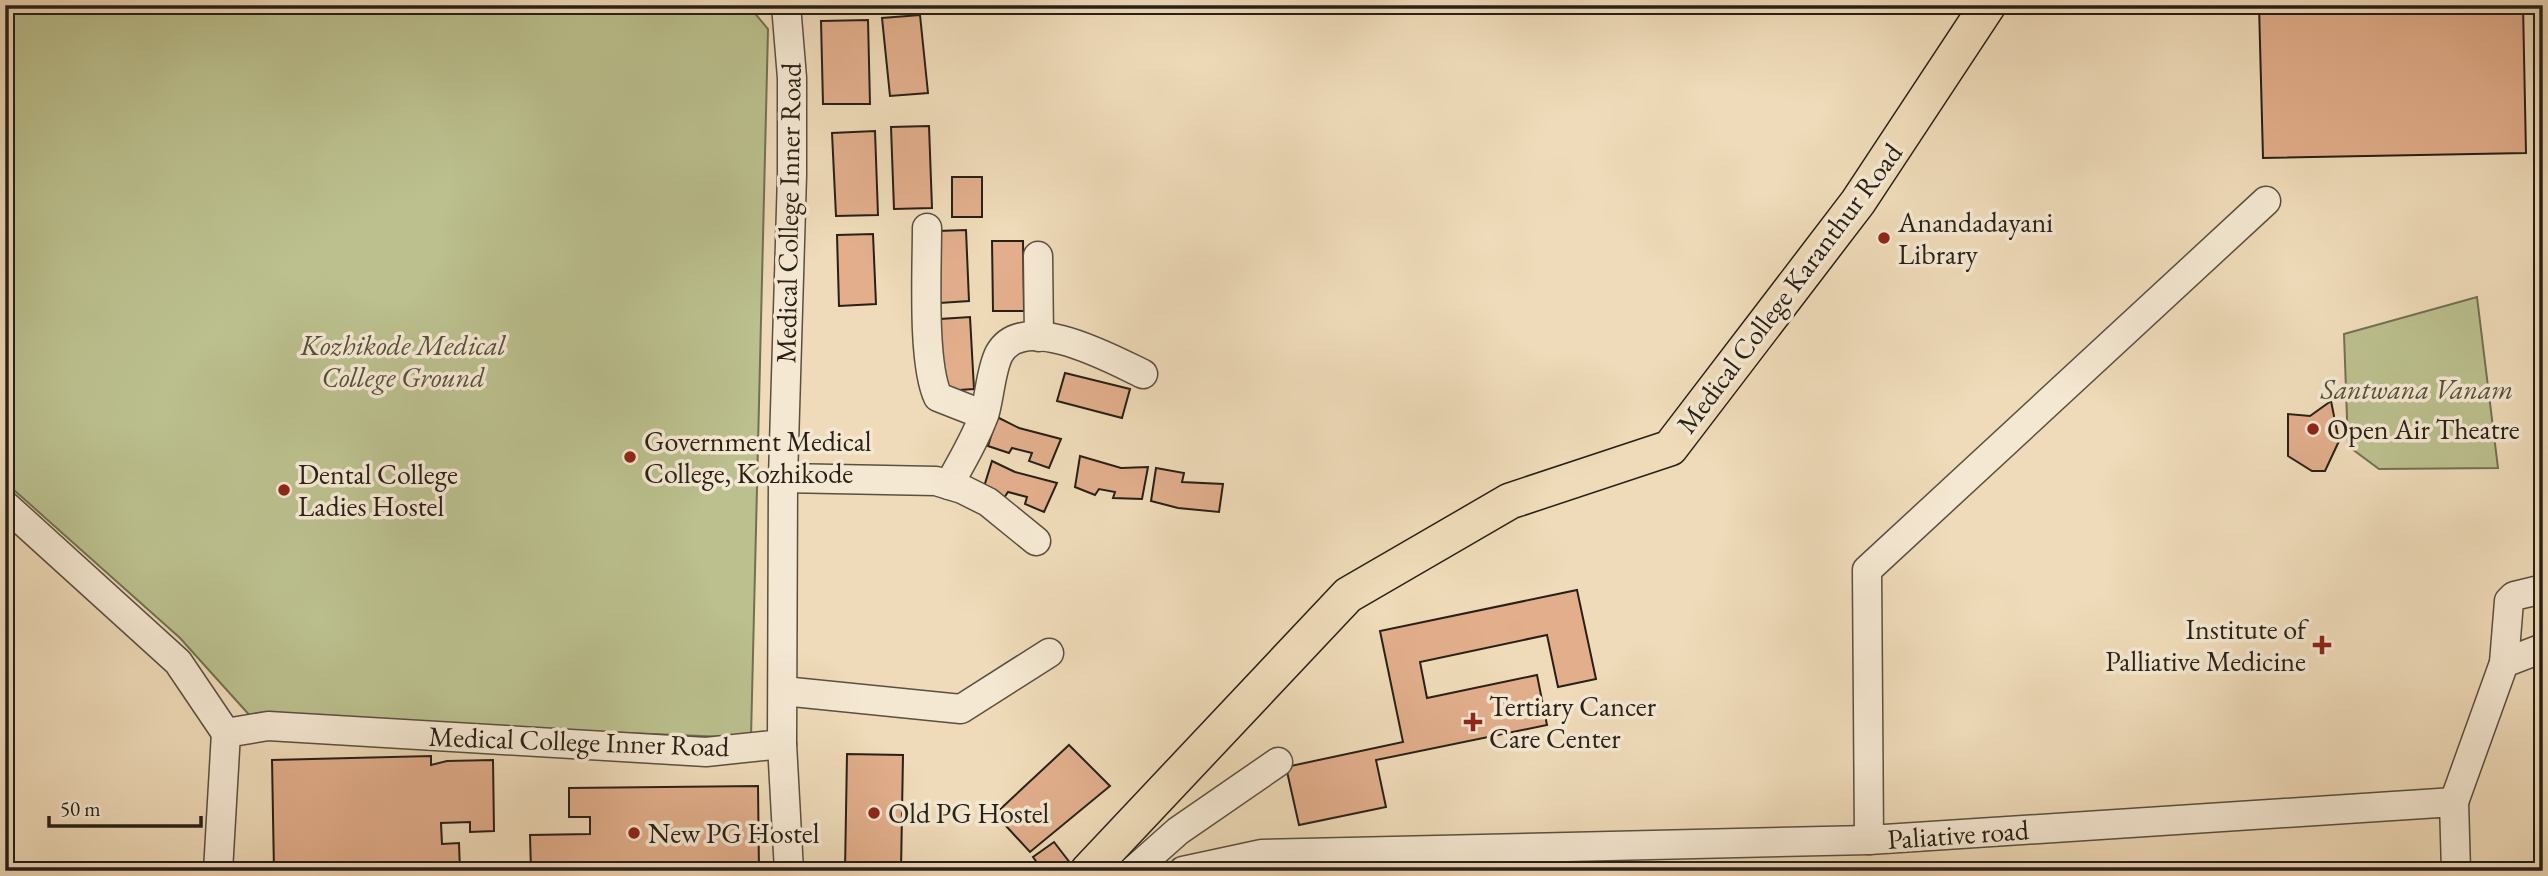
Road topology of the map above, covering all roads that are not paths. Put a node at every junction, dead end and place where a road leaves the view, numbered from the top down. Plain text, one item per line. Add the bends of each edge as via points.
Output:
1 (786, 5) edge
2 (1988, 5) edge
3 (2266, 201) dead end
4 (927, 228) dead end
5 (1038, 256) dead end
6 (1039, 337) junction
7 (1143, 374) dead end
8 (984, 415) junction
9 (783, 478) junction
10 (949, 485) junction
11 (5, 505) edge
12 (1036, 541) dead end
13 (2543, 589) edge
14 (2543, 648) edge
15 (1049, 653) dead end
16 (2504, 663) junction
17 (783, 691) junction
18 (226, 733) junction
19 (782, 744) junction
20 (1278, 762) dead end
21 (2454, 802) junction
22 (1869, 840) junction
23 (218, 871) edge
24 (789, 871) edge
25 (1088, 871) edge
26 (1133, 871) edge
27 (1183, 871) edge
28 (2456, 871) edge

1 - 9 street, Medical College Inner Road via 792,162
2 - 25 main road, Medical College Karanthur Road via 1858,202 1670,448 1510,501 1348,595
3 - 22 street via 1867,570
4 - 8 street via 932,384 939,397
5 - 6 street
6 - 7 street via 1081,345
6 - 8 street via 1008,342 999,355
8 - 10 street
9 - 10 street
9 - 17 street, Medical College Inner Road
10 - 12 street via 988,502
11 - 18 street via 178,662
13 - 16 street via 2509,601
14 - 16 street
15 - 17 street via 961,709
16 - 21 street
17 - 19 street, Medical College Inner Road
18 - 19 street, Medical College Inner Road via 268,726 706,752
18 - 23 street
19 - 24 street
20 - 26 street via 1178,831
21 - 22 street, Paliative road
21 - 28 street
22 - 27 street, Paliative road via 1262,854

